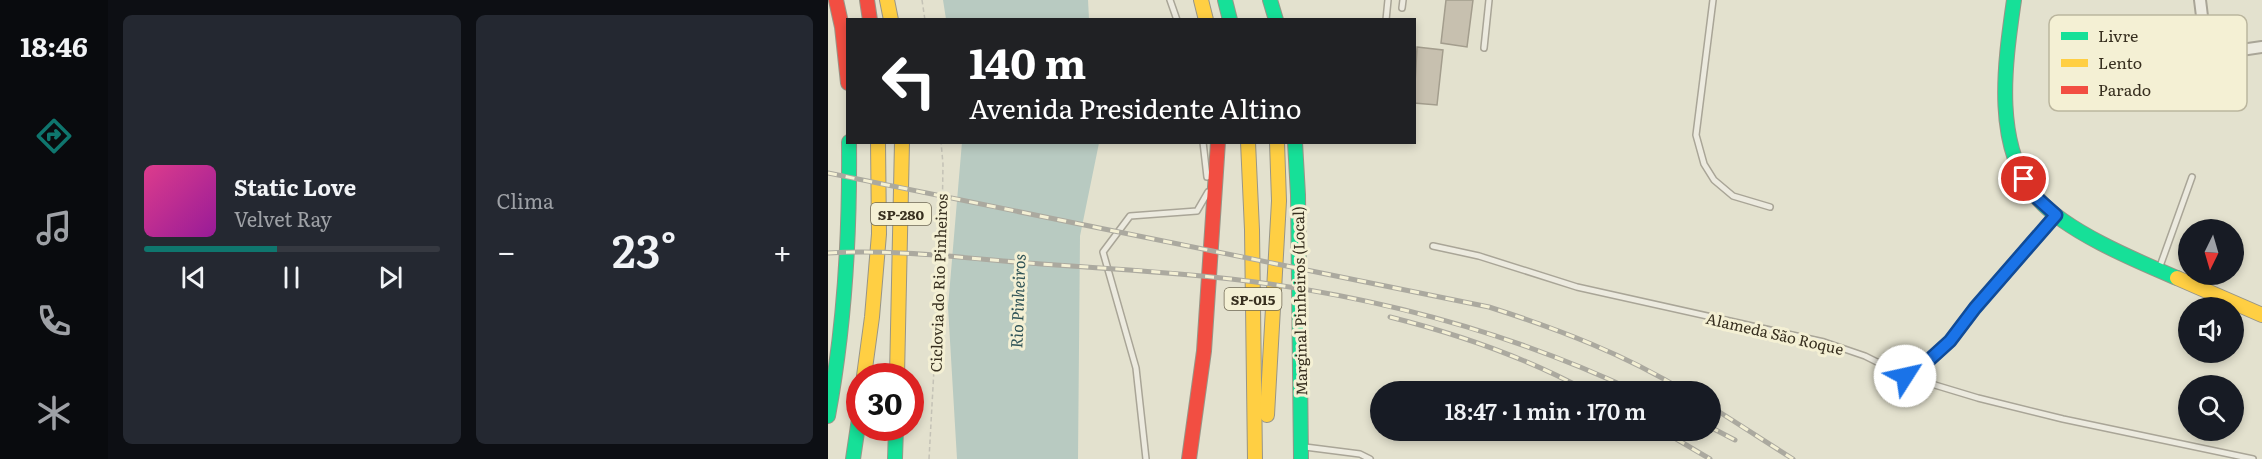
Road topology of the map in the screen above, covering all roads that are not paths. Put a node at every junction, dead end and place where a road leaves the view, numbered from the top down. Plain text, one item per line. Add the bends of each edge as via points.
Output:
1 (837, 0) edge
2 (855, 0) edge
3 (867, 0) edge
4 (887, 0) edge
5 (1170, 0) edge
6 (1201, 0) edge
7 (1225, 0) edge
8 (1257, 0) edge
9 (1270, 0) edge
10 (1388, 0) edge
11 (1403, 0) edge
12 (1489, 0) edge
13 (1713, 0) edge
14 (2014, 0) edge
15 (2200, 0) edge
16 (1402, 8) dead end
17 (2202, 15) edge
18 (857, 18) edge
19 (870, 18) edge
20 (891, 18) edge
21 (1176, 18) edge
22 (1206, 18) edge
23 (1230, 18) edge
24 (1262, 18) edge
25 (1275, 18) edge
26 (1386, 18) edge
27 (2262, 47) edge
28 (1484, 48) dead end
29 (2247, 49) edge
30 (846, 64) edge
31 (849, 144) edge
32 (857, 144) edge
33 (878, 144) edge
34 (902, 144) edge
35 (1203, 144) edge
36 (1218, 144) edge
37 (1248, 144) edge
38 (1277, 144) edge
39 (1295, 144) edge
40 (850, 160) junction
41 (2192, 177) dead end
42 (1770, 207) dead end
43 (2056, 215) junction
44 (1433, 246) dead end
45 (2159, 270) junction
46 (2206, 289) junction
47 (2262, 304) edge
48 (2262, 315) edge
49 (866, 363) edge
50 (897, 363) edge
51 (1905, 376) junction
52 (828, 416) edge
53 (856, 441) edge
54 (896, 441) edge
55 (1301, 453) edge
56 (1255, 457) edge
57 (853, 459) edge
58 (895, 459) edge
59 (1146, 459) edge
60 (1189, 459) edge
61 (1370, 459) edge
62 (2253, 459) edge

1 - 30 main road
2 - 18 main road
3 - 19 main road
4 - 20 main road
5 - 21 lane
6 - 22 main road
7 - 23 main road
8 - 24 main road
9 - 25 main road
10 - 26 lane
11 - 16 lane
12 - 28 lane
13 - 42 lane via 1696,135 1704,164 1714,180 1733,196
14 - 43 main road via 2005,66 2012,153 2038,199
15 - 17 street
27 - 29 street
31 - 40 main road
32 - 40 main road
33 - 49 main road via 879,234
34 - 50 main road, SP-280
35 - 59 lane via 1209,191 1197,211 1130,216 1103,252 1136,368
36 - 60 main road via 1204,351
37 - 56 main road, SP-015
38 - 56 main road via 1279,201 1269,388 1264,431
39 - 55 main road, Marginal Pinheiros (Local)
40 - 52 main road via 849,244
41 - 45 lane
43 - 45 main road
43 - 51 street via 1950,341
44 - 51 lane, Alameda São Roque via 1577,287 1824,342
45 - 46 main road
46 - 47 main road
46 - 48 main road
51 - 62 lane, Alameda São Roque via 2064,419
53 - 57 main road
54 - 58 main road
55 - 61 lane via 1360,454

